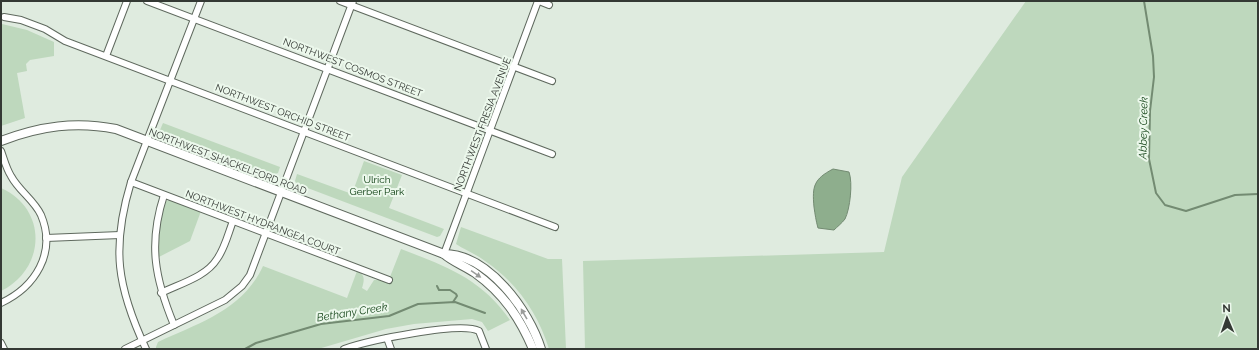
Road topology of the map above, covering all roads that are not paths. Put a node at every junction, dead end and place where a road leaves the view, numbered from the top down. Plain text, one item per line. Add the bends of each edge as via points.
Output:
1 (127, 1) edge
2 (147, 1) edge
3 (201, 1) edge
4 (340, 1) edge
5 (538, 1) edge
6 (352, 3) edge
7 (549, 5) dead end
8 (4, 17) dead end
9 (194, 18) junction
10 (106, 56) junction
11 (514, 67) junction
12 (328, 69) junction
13 (170, 80) junction
14 (552, 81) dead end
15 (490, 130) junction
16 (305, 131) junction
17 (1, 141) edge
18 (148, 141) junction
19 (1, 151) edge
20 (552, 154) dead end
21 (131, 182) junction
22 (281, 193) junction
23 (467, 193) junction
24 (164, 195) junction
25 (233, 222) junction
26 (555, 227) dead end
27 (266, 234) junction
28 (120, 235) junction
29 (46, 238) junction
30 (444, 254) junction
31 (389, 280) dead end
32 (161, 292) junction
33 (1, 303) edge
34 (174, 325) junction
35 (388, 338) junction
36 (142, 341) junction
37 (1, 343) edge
38 (4, 349) edge
39 (125, 349) edge
40 (146, 349) edge
41 (344, 349) edge
42 (391, 349) edge
43 (486, 349) edge
44 (533, 349) edge
45 (541, 349) edge

1 - 10 street
2 - 9 street, NORTHWEST COSMOS STREET
3 - 9 street
4 - 6 street
5 - 7 street
5 - 11 street, NORTHWEST FRESIA AVENUE
6 - 11 street
6 - 12 street
8 - 10 street, NORTHWEST ORCHID STREET via 45,29 65,41
9 - 12 street, NORTHWEST COSMOS STREET
9 - 13 street
10 - 13 street, NORTHWEST ORCHID STREET
11 - 14 street
11 - 15 street, NORTHWEST FRESIA AVENUE
12 - 15 street, NORTHWEST COSMOS STREET
12 - 16 street
13 - 16 street, NORTHWEST ORCHID STREET
13 - 18 street
15 - 20 street, NORTHWEST COSMOS STREET
15 - 23 street, NORTHWEST FRESIA AVENUE
16 - 22 street
16 - 23 street, NORTHWEST ORCHID STREET
17 - 18 street, NORTHWEST SHACKELFORD ROAD via 46,127 84,124 116,129
18 - 21 street
18 - 22 street, NORTHWEST SHACKELFORD ROAD
19 - 29 street via 11,177 36,206
21 - 24 street, NORTHWEST HYDRANGEA COURT
21 - 28 street
22 - 27 street
22 - 30 street, NORTHWEST SHACKELFORD ROAD
23 - 26 street, NORTHWEST ORCHID STREET
23 - 30 street, NORTHWEST FRESIA AVENUE
24 - 25 street, NORTHWEST HYDRANGEA COURT
24 - 32 street via 156,227 154,249
25 - 27 street, NORTHWEST HYDRANGEA COURT
25 - 32 street via 213,264 200,274
27 - 31 street, NORTHWEST HYDRANGEA COURT
27 - 34 street via 255,264 242,286 216,306
28 - 29 street
28 - 36 street via 119,261 126,301
29 - 33 street via 42,262 34,278 21,291
30 -> 44 street, NORTHWEST SHACKELFORD ROAD via 487,282 501,295 524,328
45 -> 30 street, NORTHWEST SHACKELFORD ROAD via 528,319 507,290 467,259 455,254
32 - 34 street
34 - 36 street
35 - 41 street
35 - 42 street
35 - 43 street via 424,331 474,329 480,334
36 - 39 street
36 - 40 street
37 - 38 street

